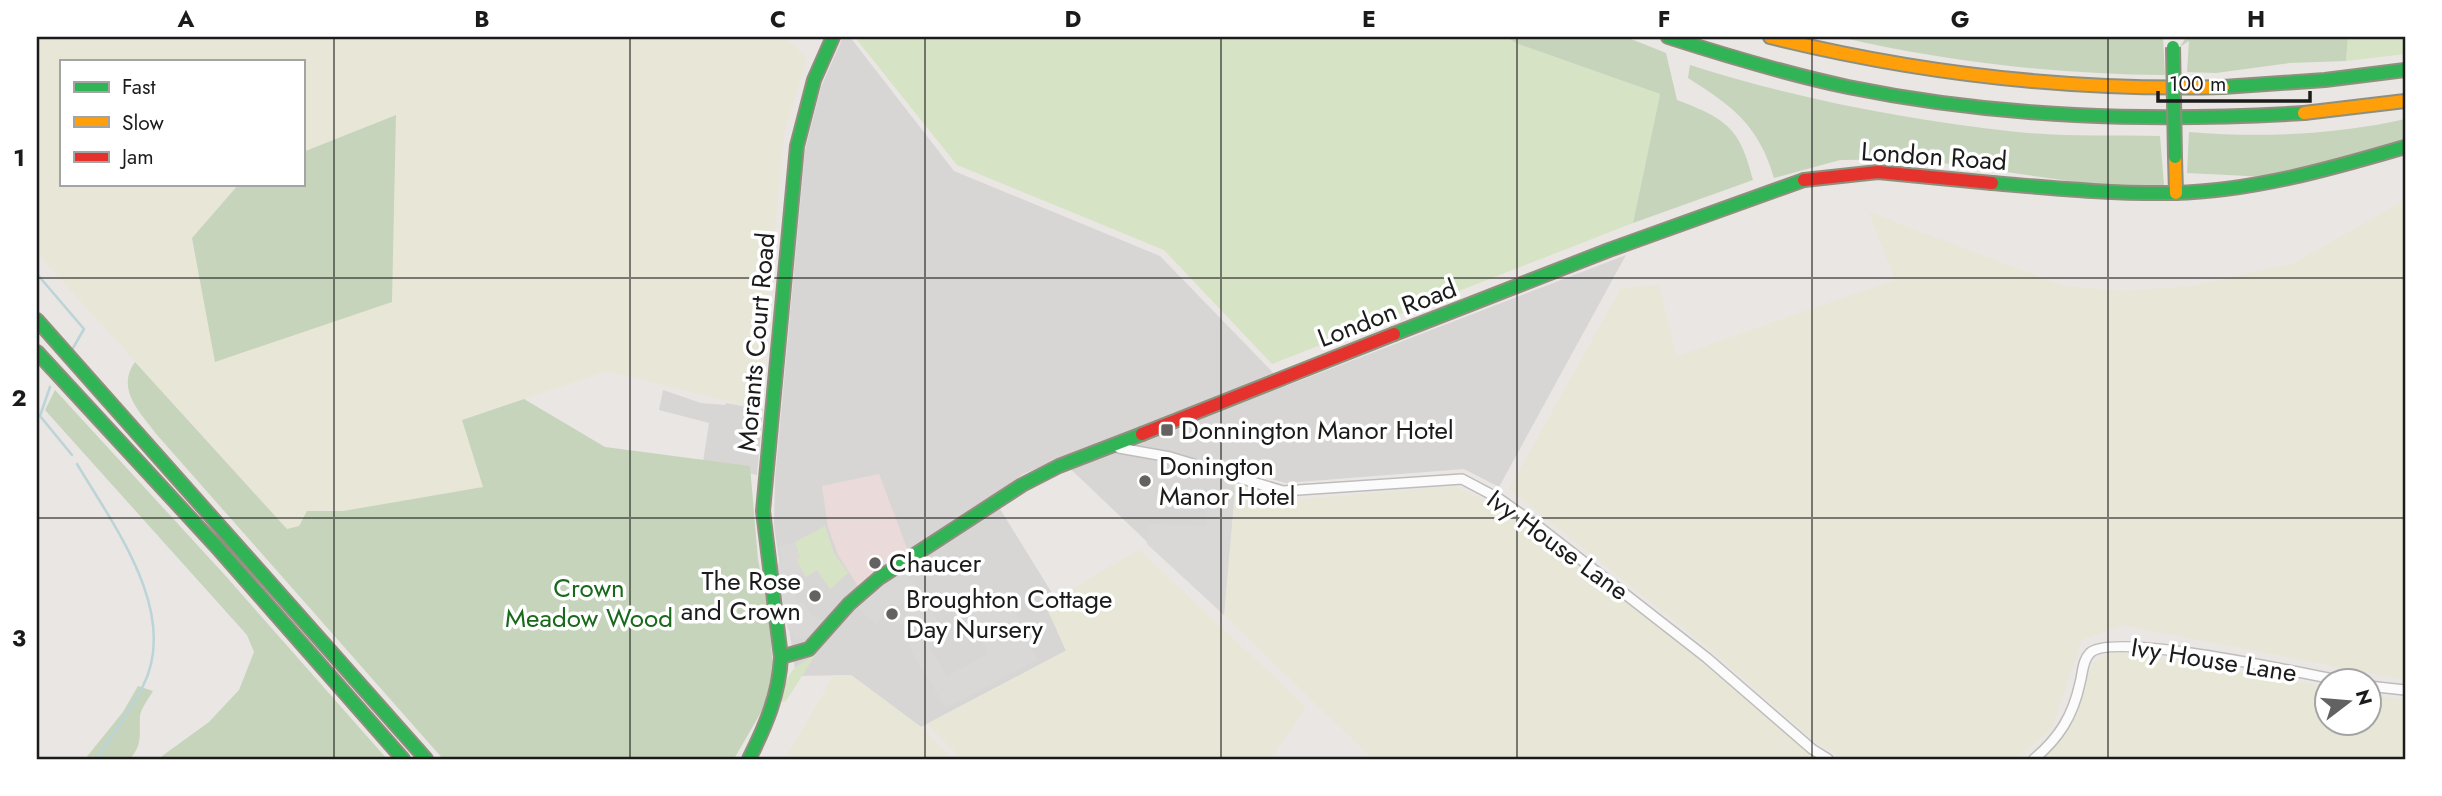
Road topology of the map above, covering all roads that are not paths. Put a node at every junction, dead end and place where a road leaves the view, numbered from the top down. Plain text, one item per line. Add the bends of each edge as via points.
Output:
1 (833, 37) edge
2 (1668, 37) edge
3 (1770, 37) edge
4 (2173, 42) edge
5 (2405, 70) edge
6 (2405, 100) edge
7 (2405, 147) edge
8 (2176, 192) junction
9 (37, 320) edge
10 (37, 352) edge
11 (1115, 444) junction
12 (781, 657) junction
13 (2312, 676) edge
14 (2382, 688) edge
15 (2405, 691) edge
16 (403, 759) edge
17 (426, 759) edge
18 (749, 759) edge
19 (1828, 759) edge
20 (2034, 759) edge

1 - 12 main road, Morants Court Road via 814,80 797,146 764,511
2 - 6 main road via 1825,82 2015,112 2218,119
3 - 5 main road via 1938,73 2084,87 2260,87
4 - 8 main road, bridge
7 - 8 main road, London Road via 2309,175
8 - 11 main road, London Road via 2090,192 1892,172 1807,178 1609,250
9 - 17 main road
10 - 16 main road
11 - 12 main road, London Road via 1022,485 879,578 809,649
11 - 19 street, Ivy House Lane via 1283,491 1462,479 1538,526
12 - 18 main road via 777,696
13 - 20 street, Ivy House Lane via 2147,647 2104,646 2088,654 2065,727
14 - 15 street

